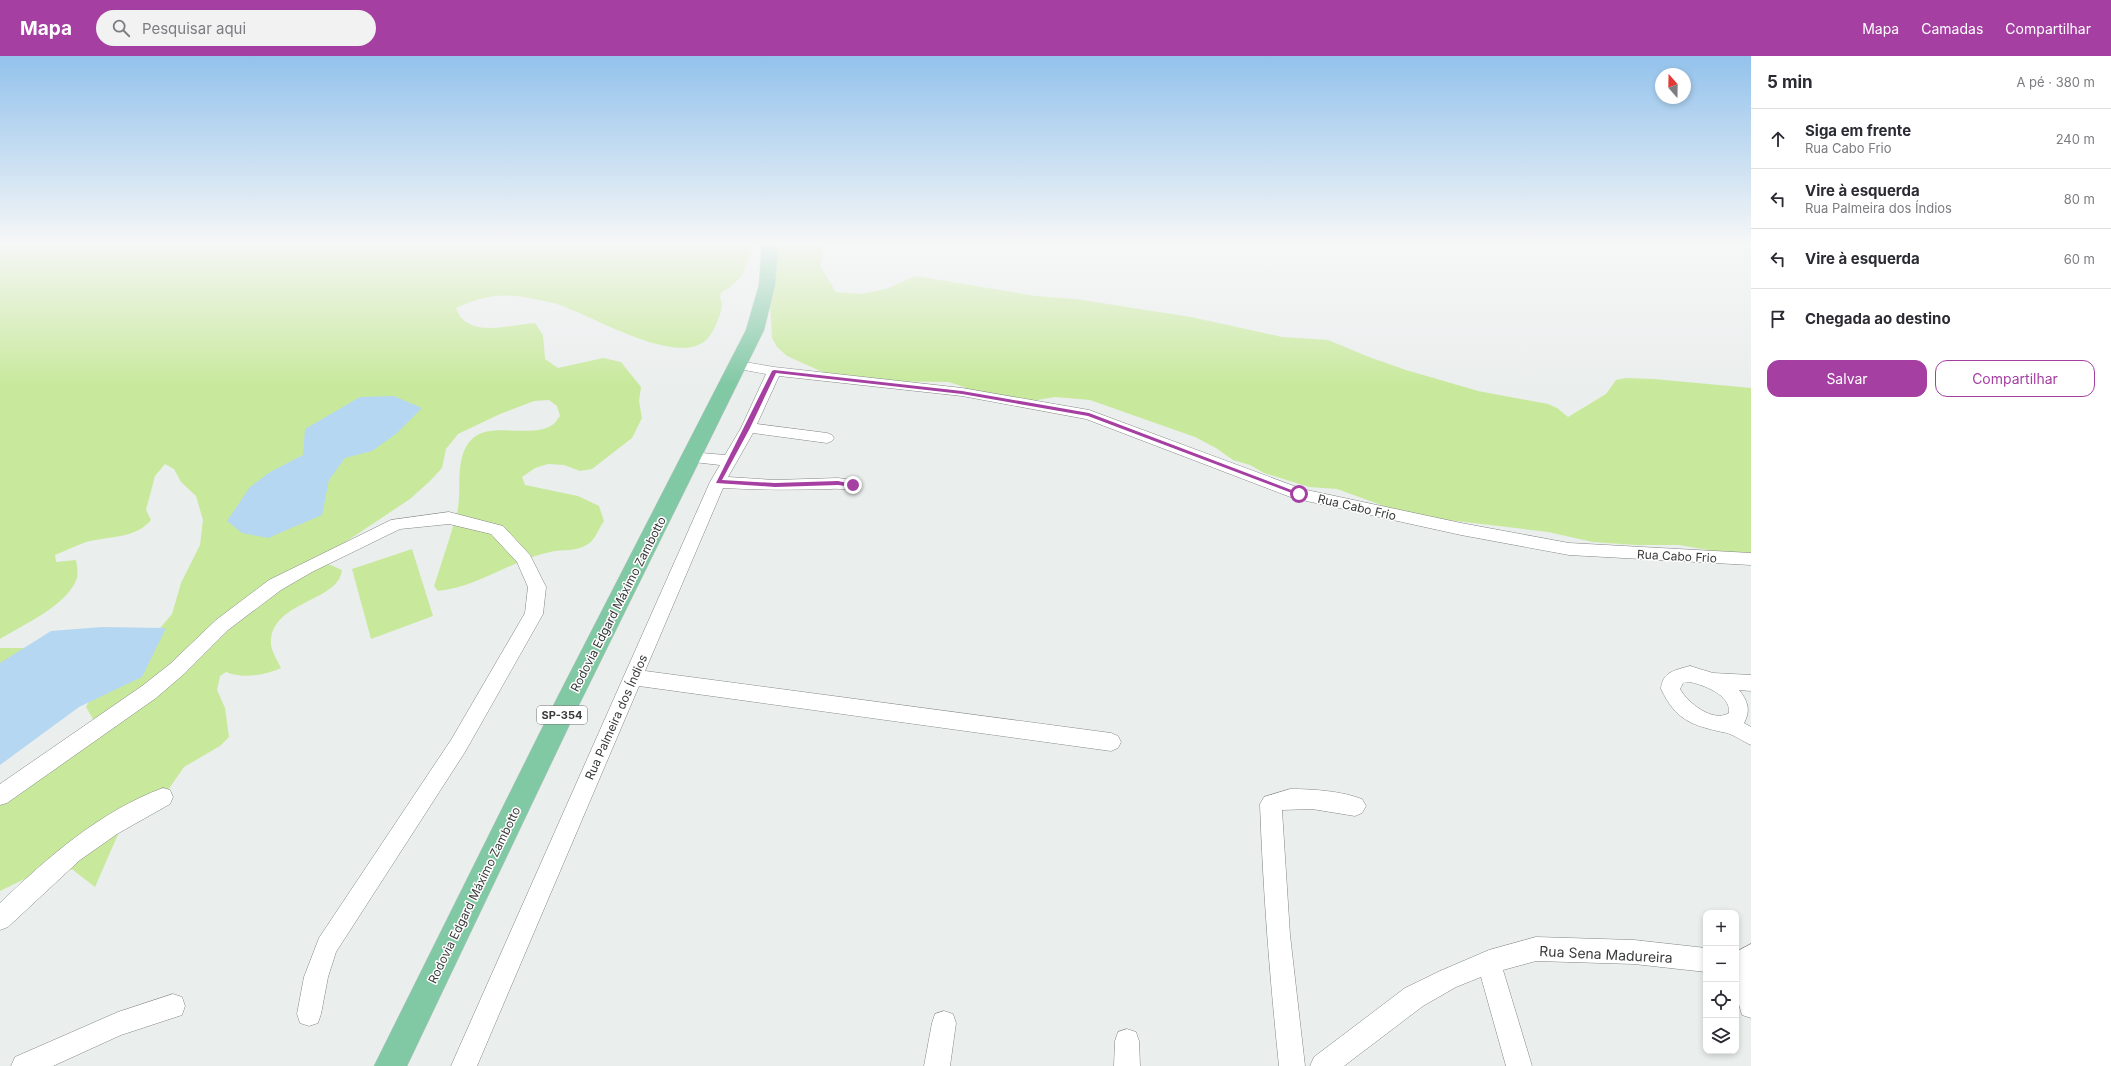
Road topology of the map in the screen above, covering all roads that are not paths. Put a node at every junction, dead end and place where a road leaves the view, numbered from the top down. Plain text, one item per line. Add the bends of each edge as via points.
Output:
1 (766, 291) edge
2 (738, 366) junction
3 (774, 371) junction
4 (748, 428) junction
5 (827, 438) dead end
6 (690, 457) junction
7 (730, 461) junction
8 (718, 482) junction
9 (853, 485) dead end
10 (1751, 558) edge
11 (633, 677) junction
12 (1712, 680) junction
13 (1751, 683) edge
14 (1726, 724) junction
15 (1751, 736) edge
16 (1111, 742) dead end
17 (0, 796) edge
18 (163, 797) dead end
19 (1354, 806) dead end
20 (0, 919) edge
21 (1703, 960) edge
22 (1742, 961) edge
23 (1489, 962) junction
24 (1749, 994) edge
25 (173, 1006) dead end
26 (309, 1014) dead end
27 (944, 1023) dead end
28 (1127, 1041) dead end
29 (24, 1066) edge
30 (390, 1066) edge
31 (464, 1066) edge
32 (937, 1066) edge
33 (1127, 1066) edge
34 (1292, 1066) edge
35 (1323, 1066) edge
36 (1519, 1066) edge

1 - 2 main road, Rodovia Edgard Máximo Zambotto / SP-354 via 759,320
2 - 3 street, Rua Cabo Frio
2 - 6 main road, Rodovia Edgard Máximo Zambotto / SP-354
3 - 4 street, Rua Palmeira dos Índios
3 - 10 street, Rua Cabo Frio via 962,392 1089,415 1299,494 1462,529 1568,549
4 - 5 street
4 - 7 street, Rua Palmeira dos Índios
6 - 7 street
6 - 30 main road, Rodovia Edgard Máximo Zambotto / SP-354
7 - 8 street, Rua Palmeira dos Índios
8 - 9 street
8 - 11 street, Rua Palmeira dos Índios
11 - 16 street
11 - 31 street, Rua Palmeira dos Índios
12 - 13 street
12 - 14 street via 1732,695 1739,706 1739,717 1734,722
12 - 14 street via 1701,676 1681,675 1674,678 1671,691 1682,707 1692,715 1716,724
14 - 15 street
17 - 26 street via 149,692 222,625 275,585 306,568 397,524 449,518 497,530 524,559 537,587 534,614 458,746 327,946 316,977
18 - 20 street via 80,847 59,863
19 - 34 street via 1294,798 1279,800 1272,804 1273,859 1282,982
21 - 23 street, Rua Sena Madureira via 1634,952 1536,949
22 - 24 street via 1736,969
23 - 35 street, Rua Sena Madureira via 1414,997
23 - 36 street
25 - 29 street via 118,1024
27 - 32 street
28 - 33 street

